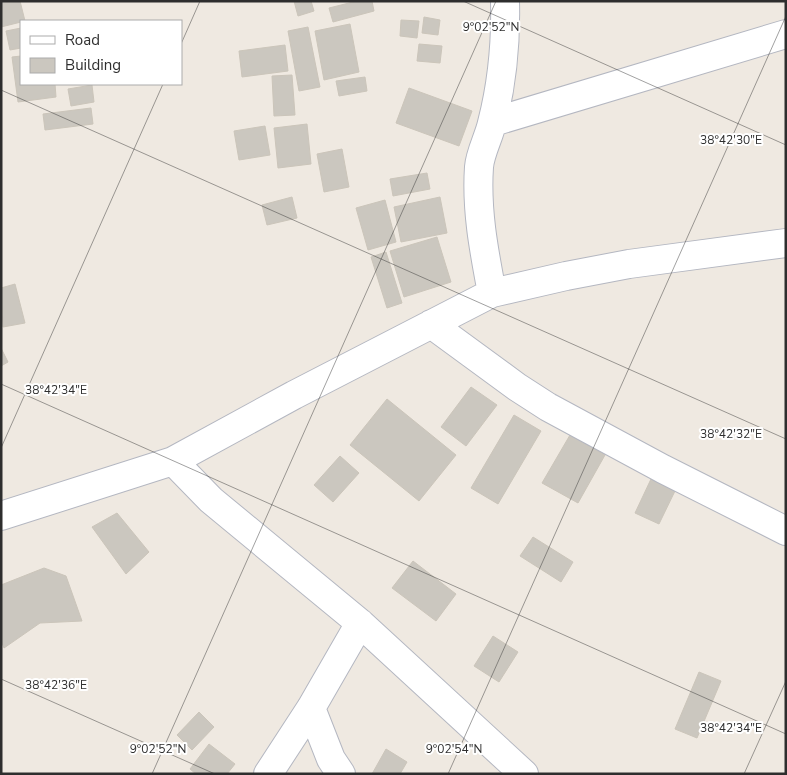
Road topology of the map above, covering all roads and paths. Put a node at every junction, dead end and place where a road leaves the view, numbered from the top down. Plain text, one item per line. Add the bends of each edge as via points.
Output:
1 (505, 1) edge
2 (786, 34) edge
3 (492, 122) junction
4 (786, 243) edge
5 (492, 293) junction
6 (431, 324) junction
7 (173, 461) junction
8 (1, 516) edge
9 (786, 531) edge
10 (360, 623) junction
11 (311, 708) junction
12 (276, 768) edge
13 (341, 774) edge
14 (524, 774) edge

1 - 3 street via 505,36
2 - 3 street
3 - 5 street via 479,165 480,216
4 - 5 street via 629,264
5 - 6 street
6 - 7 street
6 - 9 street via 548,407
7 - 8 street
7 - 10 street via 211,500
10 - 11 street
10 - 14 street
11 - 12 street
11 - 13 street

